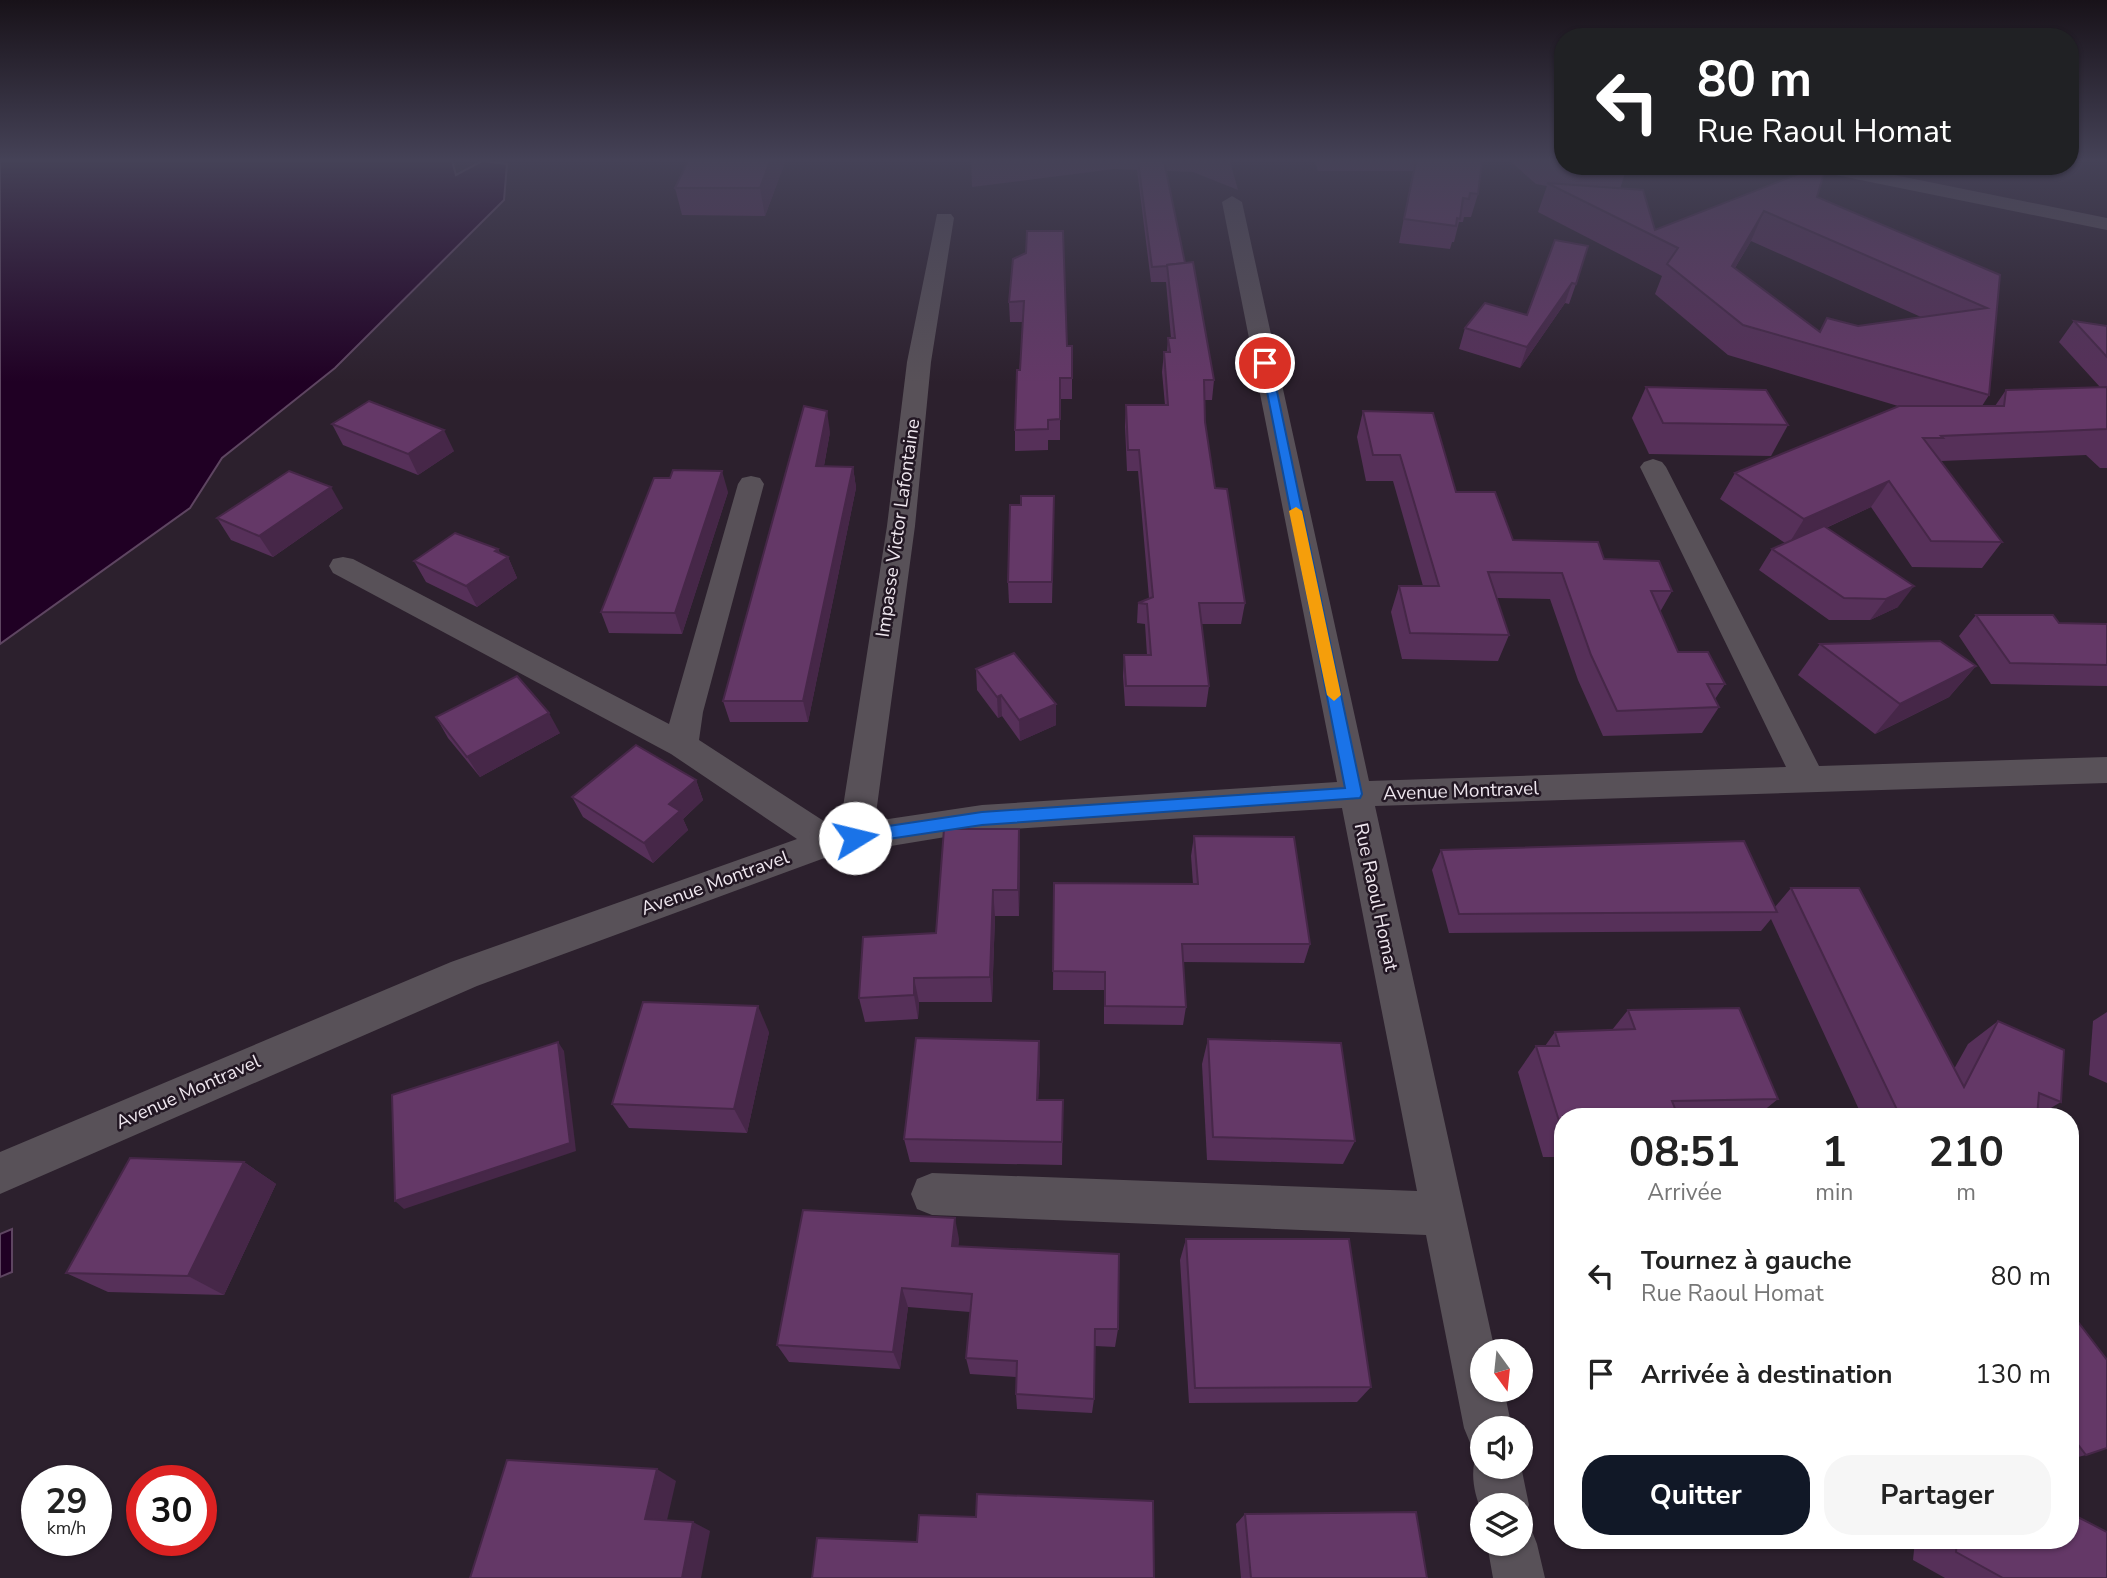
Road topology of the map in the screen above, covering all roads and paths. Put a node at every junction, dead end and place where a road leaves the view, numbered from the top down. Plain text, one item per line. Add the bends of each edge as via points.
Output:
1 (941, 235) edge
2 (1239, 235) edge
3 (1653, 467) dead end
4 (751, 484) dead end
5 (343, 566) dead end
6 (682, 745) junction
7 (2107, 770) edge
8 (1810, 780) junction
9 (1354, 794) junction
10 (841, 840) junction
11 (0, 1173) edge
12 (932, 1194) dead end
13 (1444, 1214) junction
14 (1486, 1416) edge
15 (1514, 1556) edge
16 (1519, 1578) edge

1 - 10 street, Impasse Victor Lafontaine via 919,362 901,526
2 - 9 street, Rue Raoul Homat
3 - 8 street
4 - 6 street via 687,712
5 - 6 street
6 - 10 street
7 - 8 street, Avenue Montravel
8 - 9 street, Avenue Montravel
9 - 10 street, Avenue Montravel via 982,818
9 - 13 street, Rue Raoul Homat
10 - 11 street, Avenue Montravel via 464,974
12 - 13 street
13 - 14 street, Rue Raoul Homat
15 - 16 street

